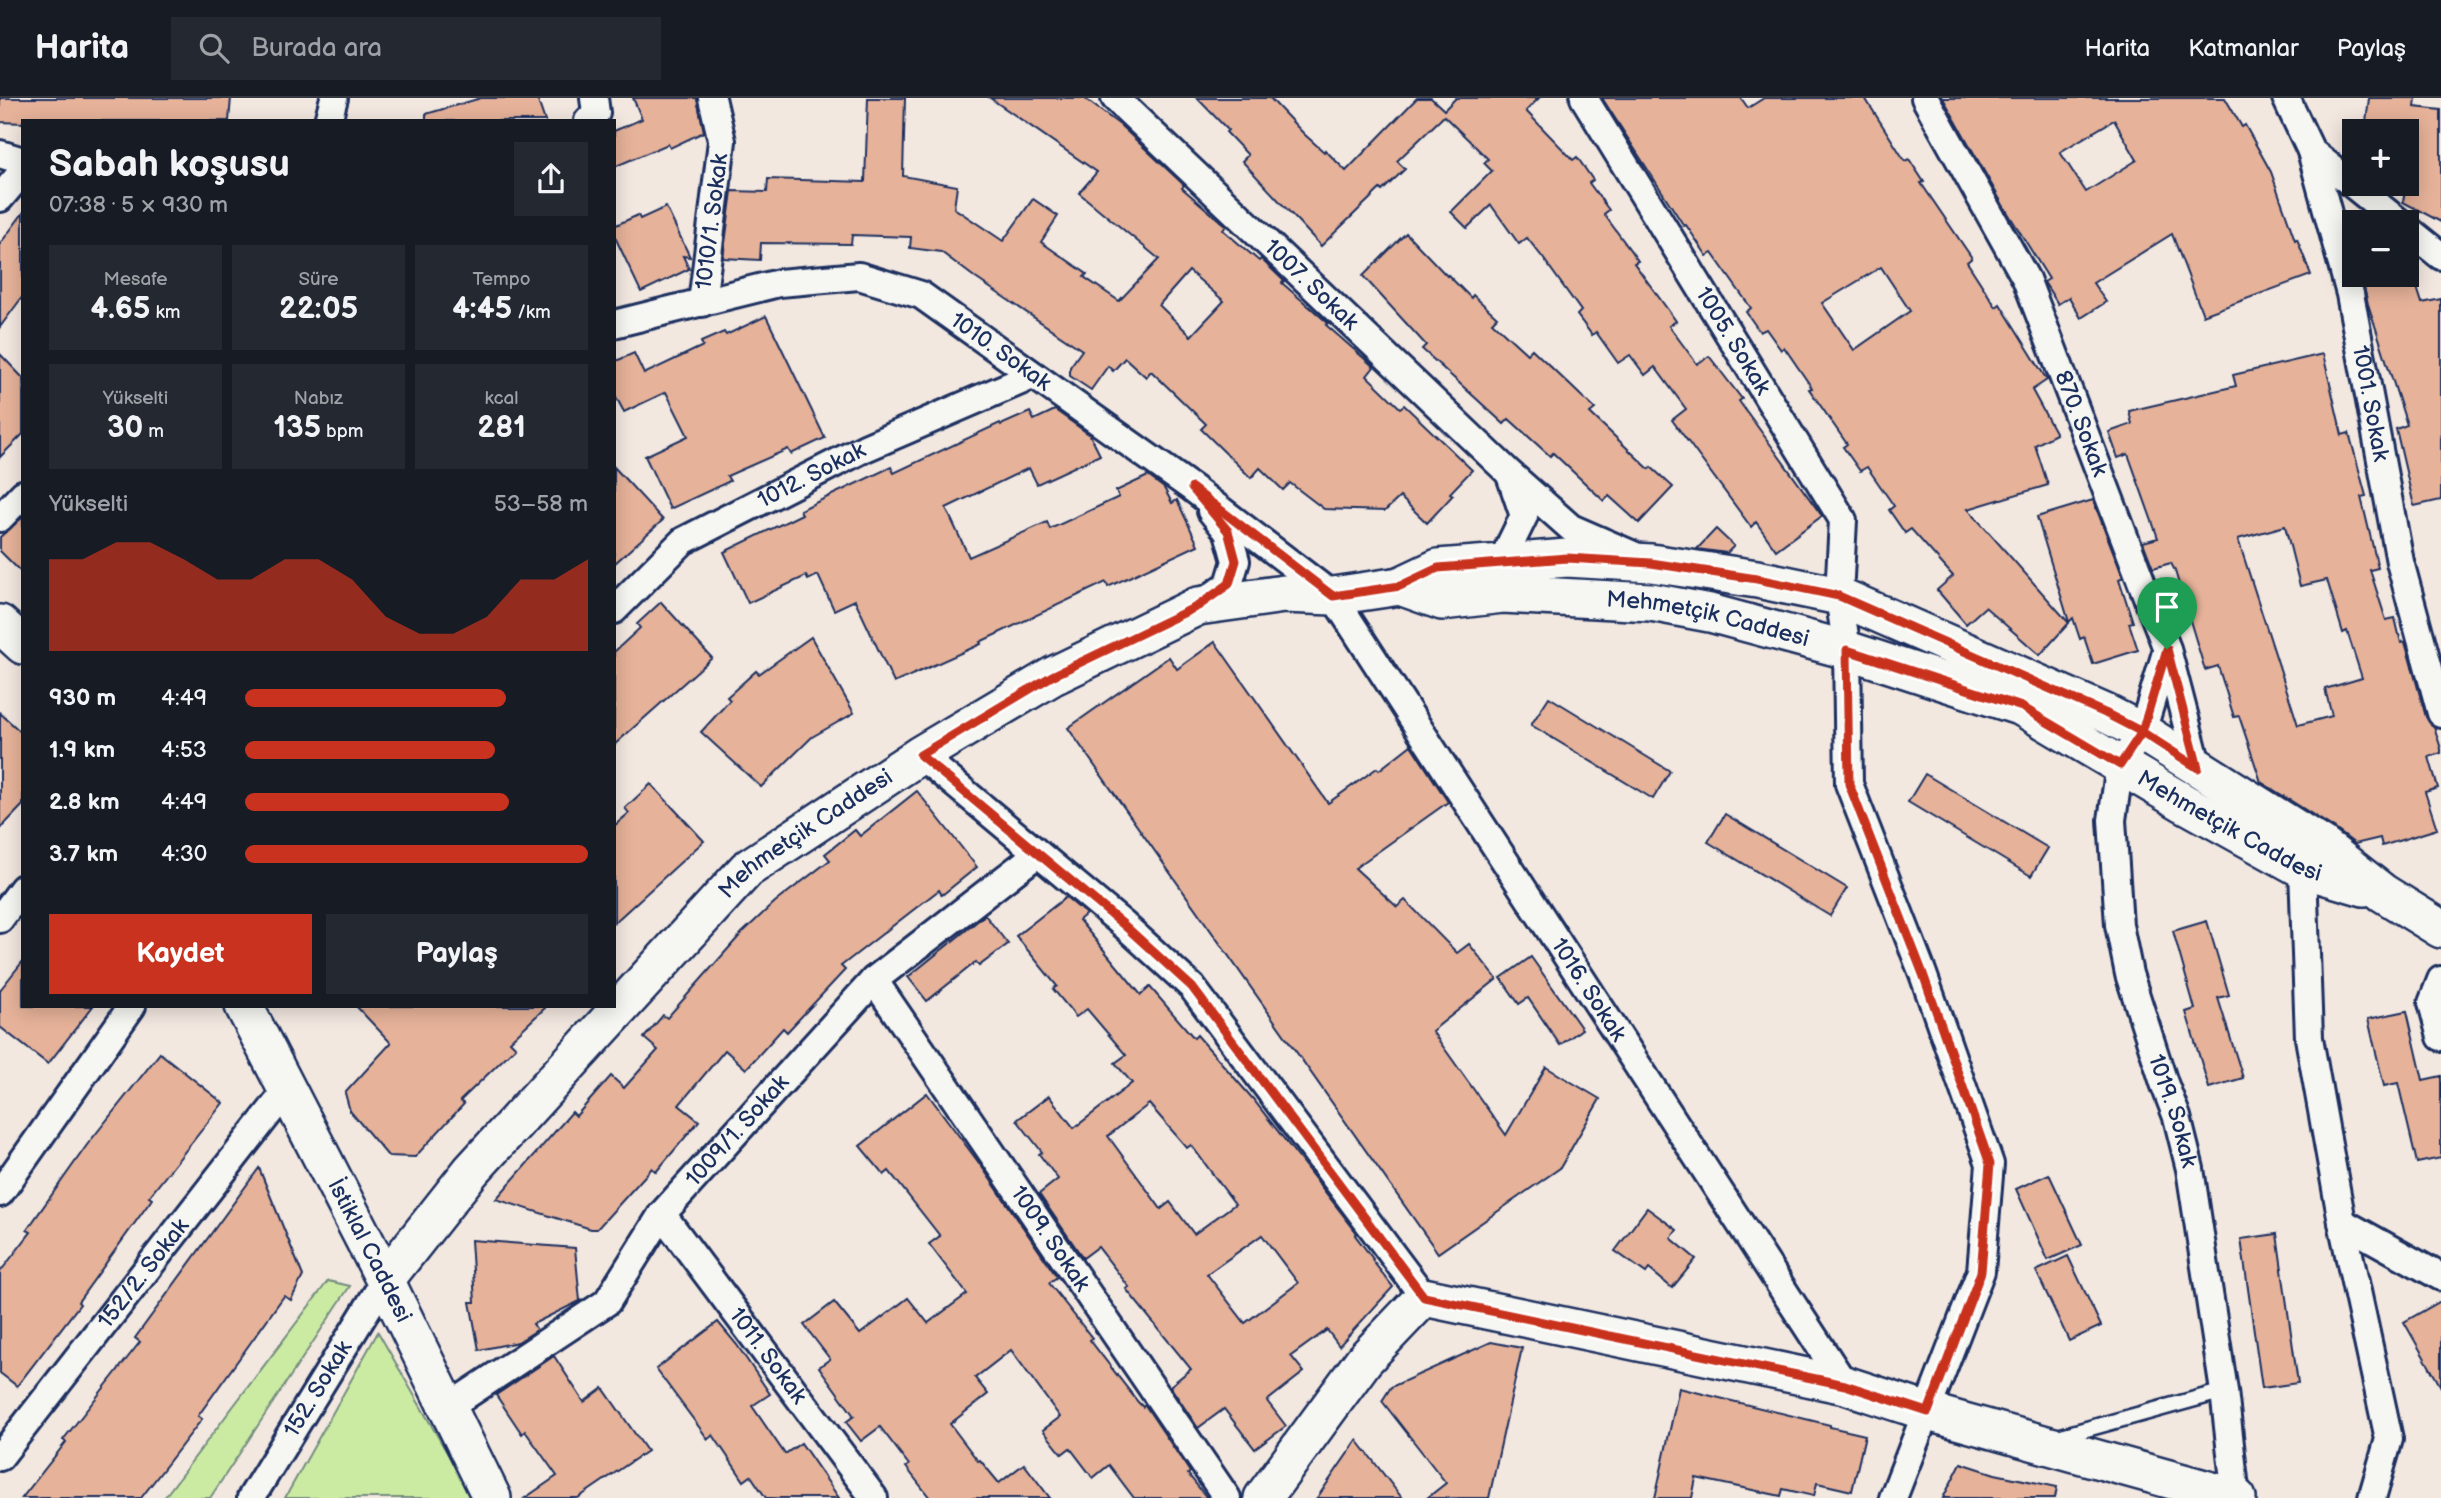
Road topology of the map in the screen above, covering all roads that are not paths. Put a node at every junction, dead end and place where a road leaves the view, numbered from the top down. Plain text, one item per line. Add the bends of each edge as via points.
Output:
1 (334, 98) edge
2 (594, 98) edge
3 (712, 98) edge
4 (1584, 98) edge
5 (1925, 98) edge
6 (2286, 98) edge
7 (1124, 101) edge
8 (329, 119) edge
9 (589, 119) edge
10 (2311, 151) junction
11 (0, 154) edge
12 (21, 160) edge
13 (21, 173) edge
14 (0, 198) edge
15 (2384, 210) edge
16 (2419, 238) edge
17 (2441, 256) edge
18 (702, 303) junction
19 (616, 324) edge
20 (1032, 376) junction
21 (1509, 473) junction
22 (1192, 488) junction
23 (21, 496) edge
24 (0, 518) edge
25 (1502, 563) junction
26 (1651, 563) junction
27 (1400, 586) junction
28 (1333, 596) junction
29 (1839, 596) junction
30 (1198, 606) junction
31 (616, 608) edge
32 (0, 624) edge
33 (21, 643) edge
34 (2167, 649) junction
35 (1847, 650) junction
36 (2441, 713) edge
37 (2142, 732) junction
38 (920, 755) junction
39 (2120, 765) junction
40 (2198, 768) junction
41 (1037, 854) junction
42 (2303, 869) junction
43 (21, 891) edge
44 (2383, 893) junction
45 (0, 919) edge
46 (2441, 929) edge
47 (874, 980) junction
48 (2441, 980) edge
49 (131, 1008) edge
50 (245, 1008) edge
51 (2441, 1037) edge
52 (287, 1090) junction
53 (0, 1193) edge
54 (662, 1214) junction
55 (2342, 1222) junction
56 (2441, 1277) edge
57 (385, 1279) junction
58 (1424, 1297) junction
59 (1845, 1385) junction
60 (2224, 1391) junction
61 (447, 1409) junction
62 (1928, 1412) junction
63 (2038, 1443) junction
64 (0, 1457) edge
65 (251, 1498) edge
66 (492, 1498) edge
67 (874, 1498) edge
68 (1227, 1498) edge
69 (1263, 1498) edge
70 (1893, 1498) edge
71 (2236, 1498) edge
72 (2372, 1498) edge

1 - 8 street
2 - 9 street via 596,113
3 - 18 street, 1010/1. Sokak via 722,141
4 - 29 street, 1005. Sokak via 1843,520
5 - 34 street, 870. Sokak via 2026,279
6 - 10 street, 1001. Sokak
7 - 21 street, 1007. Sokak
10 - 15 street
10 - 36 street, 1001. Sokak via 2350,294 2400,562
11 - 12 street
13 - 14 street
16 - 17 street
18 - 19 street, 1010. Sokak
18 - 20 street, 1010. Sokak via 779,284 859,276 921,295
20 - 22 street, 1010. Sokak
20 - 31 street, 1012. Sokak via 865,447 683,541
21 - 25 street via 1524,516
21 - 26 street, 1007. Sokak via 1571,528
22 - 28 street, 1010. Sokak
22 - 30 street via 1228,531 1236,561 1229,584
23 - 24 street
25 - 26 main road, Mehmetçik Caddesi via 1567,558
25 - 27 main road, Mehmetçik Caddesi via 1438,568
26 - 29 main road, Mehmetçik Caddesi
27 - 28 main road, Mehmetçik Caddesi
27 - 35 main road, Mehmetçik Caddesi via 1442,601 1503,594 1651,602
28 - 30 main road, Mehmetçik Caddesi via 1284,594
28 - 59 street, 1016. Sokak
29 - 35 street, 1005. Sokak
29 - 37 main road, Mehmetçik Caddesi
30 - 38 main road, Mehmetçik Caddesi via 1052,676
32 - 33 main road
34 - 37 street, 1019. Sokak
34 - 40 street, 870. Sokak
35 - 39 main road, Mehmetçik Caddesi via 2022,707
35 - 62 street, 1005. Sokak via 1849,784 1990,1164 1981,1272
37 - 39 street, 1019. Sokak
37 - 40 main road, Mehmetçik Caddesi
38 - 41 street
38 - 57 main road, Mehmetçik Caddesi via 747,869 471,1171
39 - 42 main road, Mehmetçik Caddesi
39 - 60 street, 1019. Sokak via 2112,820 2119,925 2129,974 2190,1169
40 - 44 main road, Mehmetçik Caddesi via 2323,846
41 - 47 street, 1009/1. Sokak
41 - 58 street via 1192,987
42 - 44 main road, Mehmetçik Caddesi
42 - 55 street via 2309,1038
43 - 45 street
44 - 46 main road, Mehmetçik Caddesi
47 - 54 street, 1009/1. Sokak
47 - 68 street, 1009. Sokak
48 - 51 street via 2432,1003
49 - 53 street
50 - 52 main road, İstiklal Caddesi
52 - 57 main road, İstiklal Caddesi
52 - 64 street, 152/2. Sokak
54 - 61 street, 1009/1. Sokak via 607,1302
54 - 67 street, 1011. Sokak
55 - 56 street
55 - 72 street via 2389,1439
57 - 61 main road, İstiklal Caddesi
57 - 65 street, 152. Sokak
58 - 59 main road
58 - 69 main road via 1364,1360
59 - 62 main road
60 - 63 lane
60 - 71 street, 1019. Sokak
61 - 66 main road, İstiklal Caddesi
62 - 63 main road
62 - 70 street, 1005. Sokak
63 - 71 main road

